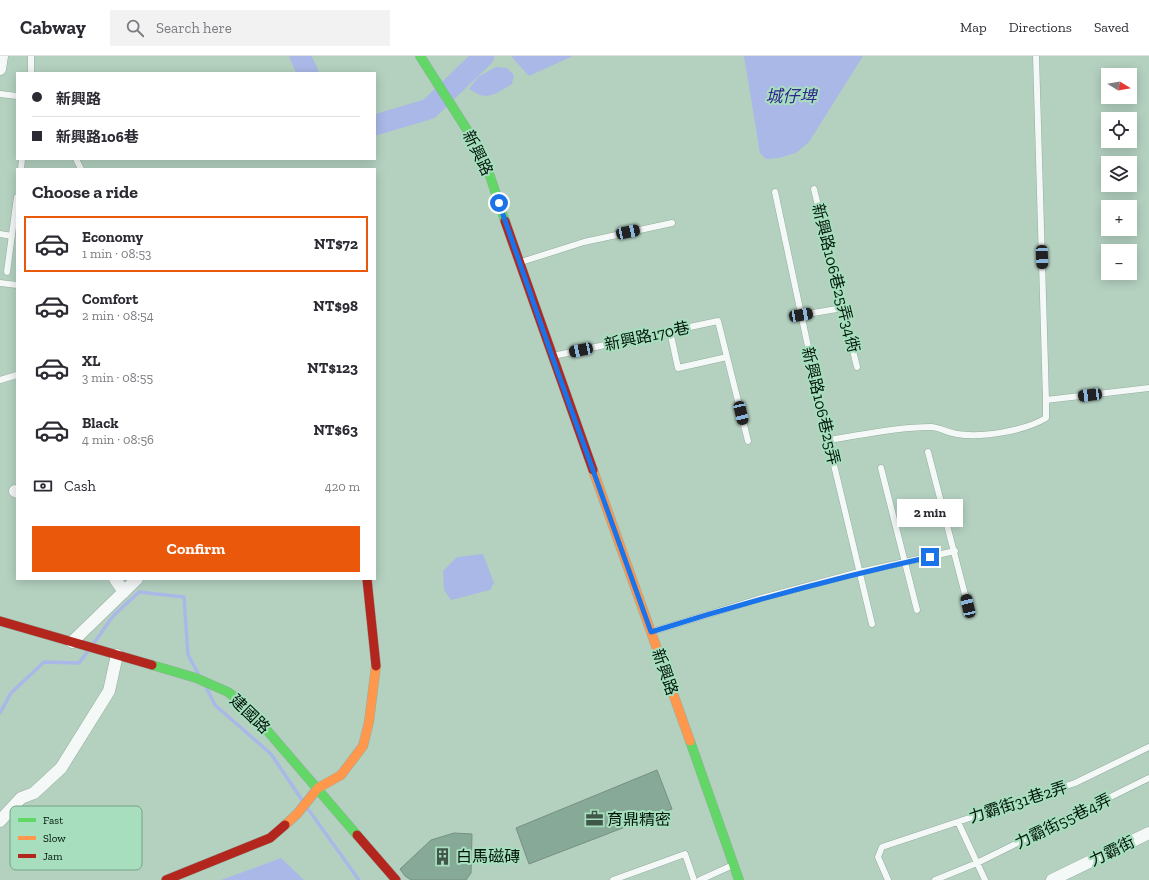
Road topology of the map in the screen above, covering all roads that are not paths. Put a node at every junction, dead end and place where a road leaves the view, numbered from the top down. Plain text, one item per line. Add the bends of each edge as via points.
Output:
1 (2, 56) edge
2 (31, 56) edge
3 (420, 56) edge
4 (1036, 56) edge
5 (0, 69) edge
6 (31, 72) edge
7 (0, 94) edge
8 (16, 96) edge
9 (814, 189) dead end
10 (775, 192) dead end
11 (16, 205) edge
12 (672, 223) dead end
13 (0, 234) edge
14 (12, 236) junction
15 (520, 263) junction
16 (7, 272) dead end
17 (0, 283) edge
18 (16, 285) edge
19 (843, 308) junction
20 (801, 315) junction
21 (670, 331) junction
22 (552, 356) junction
23 (727, 357) junction
24 (857, 367) dead end
25 (16, 375) edge
26 (0, 380) edge
27 (1149, 388) edge
28 (1046, 400) junction
29 (828, 440) junction
30 (748, 442) dead end
31 (928, 452) dead end
32 (881, 468) dead end
33 (955, 551) junction
34 (904, 562) junction
35 (859, 572) junction
36 (116, 580) edge
37 (136, 580) edge
38 (366, 580) edge
39 (124, 592) junction
40 (968, 606) dead end
41 (917, 610) dead end
42 (0, 621) edge
43 (872, 624) dead end
44 (651, 632) junction
45 (72, 642) junction
46 (117, 655) junction
47 (1149, 747) edge
48 (1149, 778) edge
49 (318, 788) junction
50 (14, 806) edge
51 (10, 810) edge
52 (0, 821) edge
53 (958, 822) junction
54 (1149, 834) edge
55 (977, 863) junction
56 (733, 865) junction
57 (166, 880) edge
58 (396, 880) edge
59 (614, 880) edge
60 (694, 880) edge
61 (700, 880) edge
62 (739, 880) edge
63 (888, 880) edge
64 (935, 880) edge
65 (986, 880) edge
66 (1052, 880) edge

1 - 5 street
2 - 6 lane
3 - 15 street, 新興路 via 471,136 489,173
4 - 28 lane
7 - 8 lane
9 - 19 lane, 新興路106巷25弄34衖
10 - 20 lane, 新興路106巷25弄
11 - 14 lane
12 - 15 lane via 584,242
13 - 14 lane
14 - 16 lane
15 - 22 street, 新興路
17 - 18 lane
19 - 20 lane
19 - 24 lane, 新興路106巷25弄34衖
20 - 29 lane, 新興路106巷25弄
21 - 22 lane, 新興路170巷
21 - 23 lane, 新興路170巷 via 718,321
21 - 23 lane via 678,368
22 - 44 street, 新興路
23 - 30 lane
25 - 26 lane
27 - 28 lane
28 - 29 lane via 1046,418 1036,424 1008,431 967,435 933,427 910,428
29 - 35 lane, 新興路106巷25弄
31 - 33 lane
32 - 34 lane
33 - 34 lane
33 - 40 lane
34 - 35 lane
34 - 41 lane
35 - 43 lane, 新興路106巷25弄
35 - 44 lane via 758,599
36 - 39 street
37 - 39 street
38 - 49 street via 376,664 369,722 363,746 341,776
39 - 45 street
42 - 45 street, 建國路
44 - 56 street, 新興路
45 - 46 street, 建國路
46 - 49 street, 建國路 via 196,678 228,692 248,707
46 - 50 street via 109,691 61,768
47 - 53 lane, 力霸街31巷2弄 via 1075,783
48 - 55 lane, 力霸街55巷4弄
49 - 57 street via 297,814 270,838
49 - 58 street, 建國路
51 - 52 street
53 - 55 lane
53 - 63 lane, 力霸街31巷2弄 via 882,847 878,857
54 - 66 street, 力霸街
55 - 64 lane, 力霸街55巷4弄
55 - 65 lane
56 - 61 lane
56 - 62 street, 新興路
59 - 60 lane via 685,854

